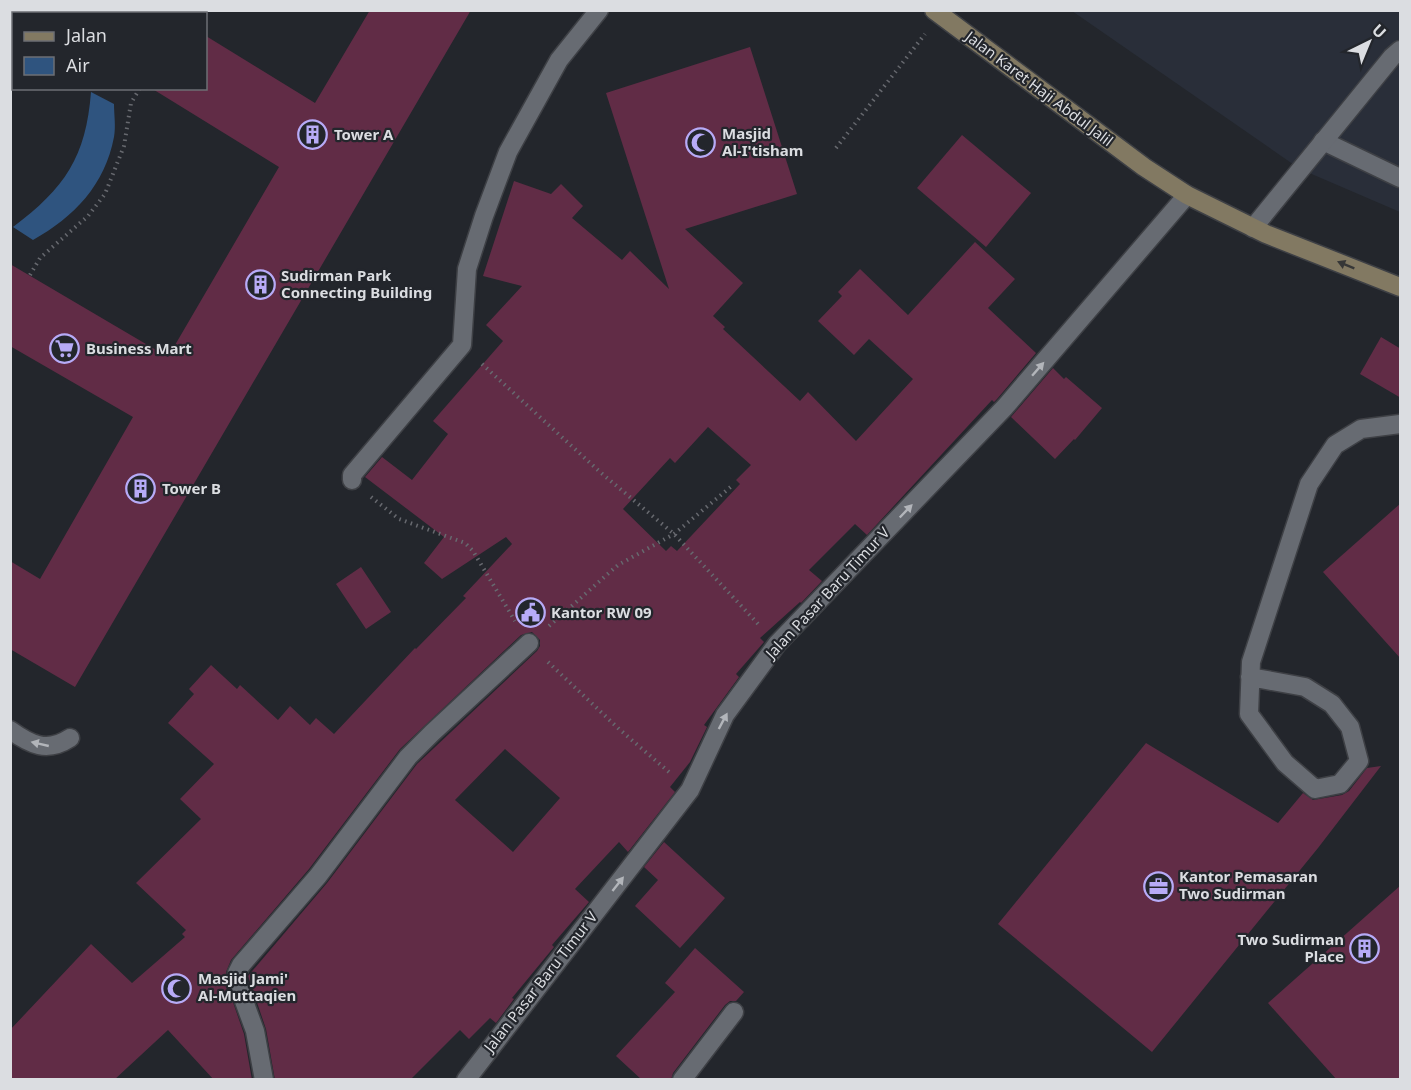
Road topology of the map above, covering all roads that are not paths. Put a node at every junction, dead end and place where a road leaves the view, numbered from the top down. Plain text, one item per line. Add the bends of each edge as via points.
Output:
1 (599, 10) edge
2 (937, 13) edge
3 (1401, 50) edge
4 (1323, 141) junction
5 (1401, 178) edge
6 (1187, 195) junction
7 (1253, 228) junction
8 (1401, 287) edge
9 (1401, 424) edge
10 (352, 480) dead end
11 (529, 643) road end
12 (1250, 677) junction
13 (10, 730) edge
14 (70, 738) dead end
15 (734, 1012) dead end
16 (469, 1079) edge
17 (264, 1080) edge
18 (682, 1080) edge

1 - 10 street via 559,60 508,152 467,269 462,345 352,475
2 - 6 street, Jalan Karet Haji Abdul Jalil
3 - 4 street
4 - 5 street
4 - 7 street
6 - 7 street, Jalan Karet Haji Abdul Jalil
16 -> 6 street, Jalan Pasar Baru Timur V via 690,790 726,715 777,644 1005,407
8 -> 7 street, Jalan Karet Haji Abdul Jalil
9 - 12 street via 1361,429 1335,445 1309,484 1251,662
11 - 17 street via 408,757 318,876 241,965 237,982 255,1031
12 - 12 street via 1249,714 1285,763 1315,789 1340,784 1359,761 1350,727 1332,704 1305,687
14 -> 13 street via 60,745 45,747 25,741
15 - 18 street

